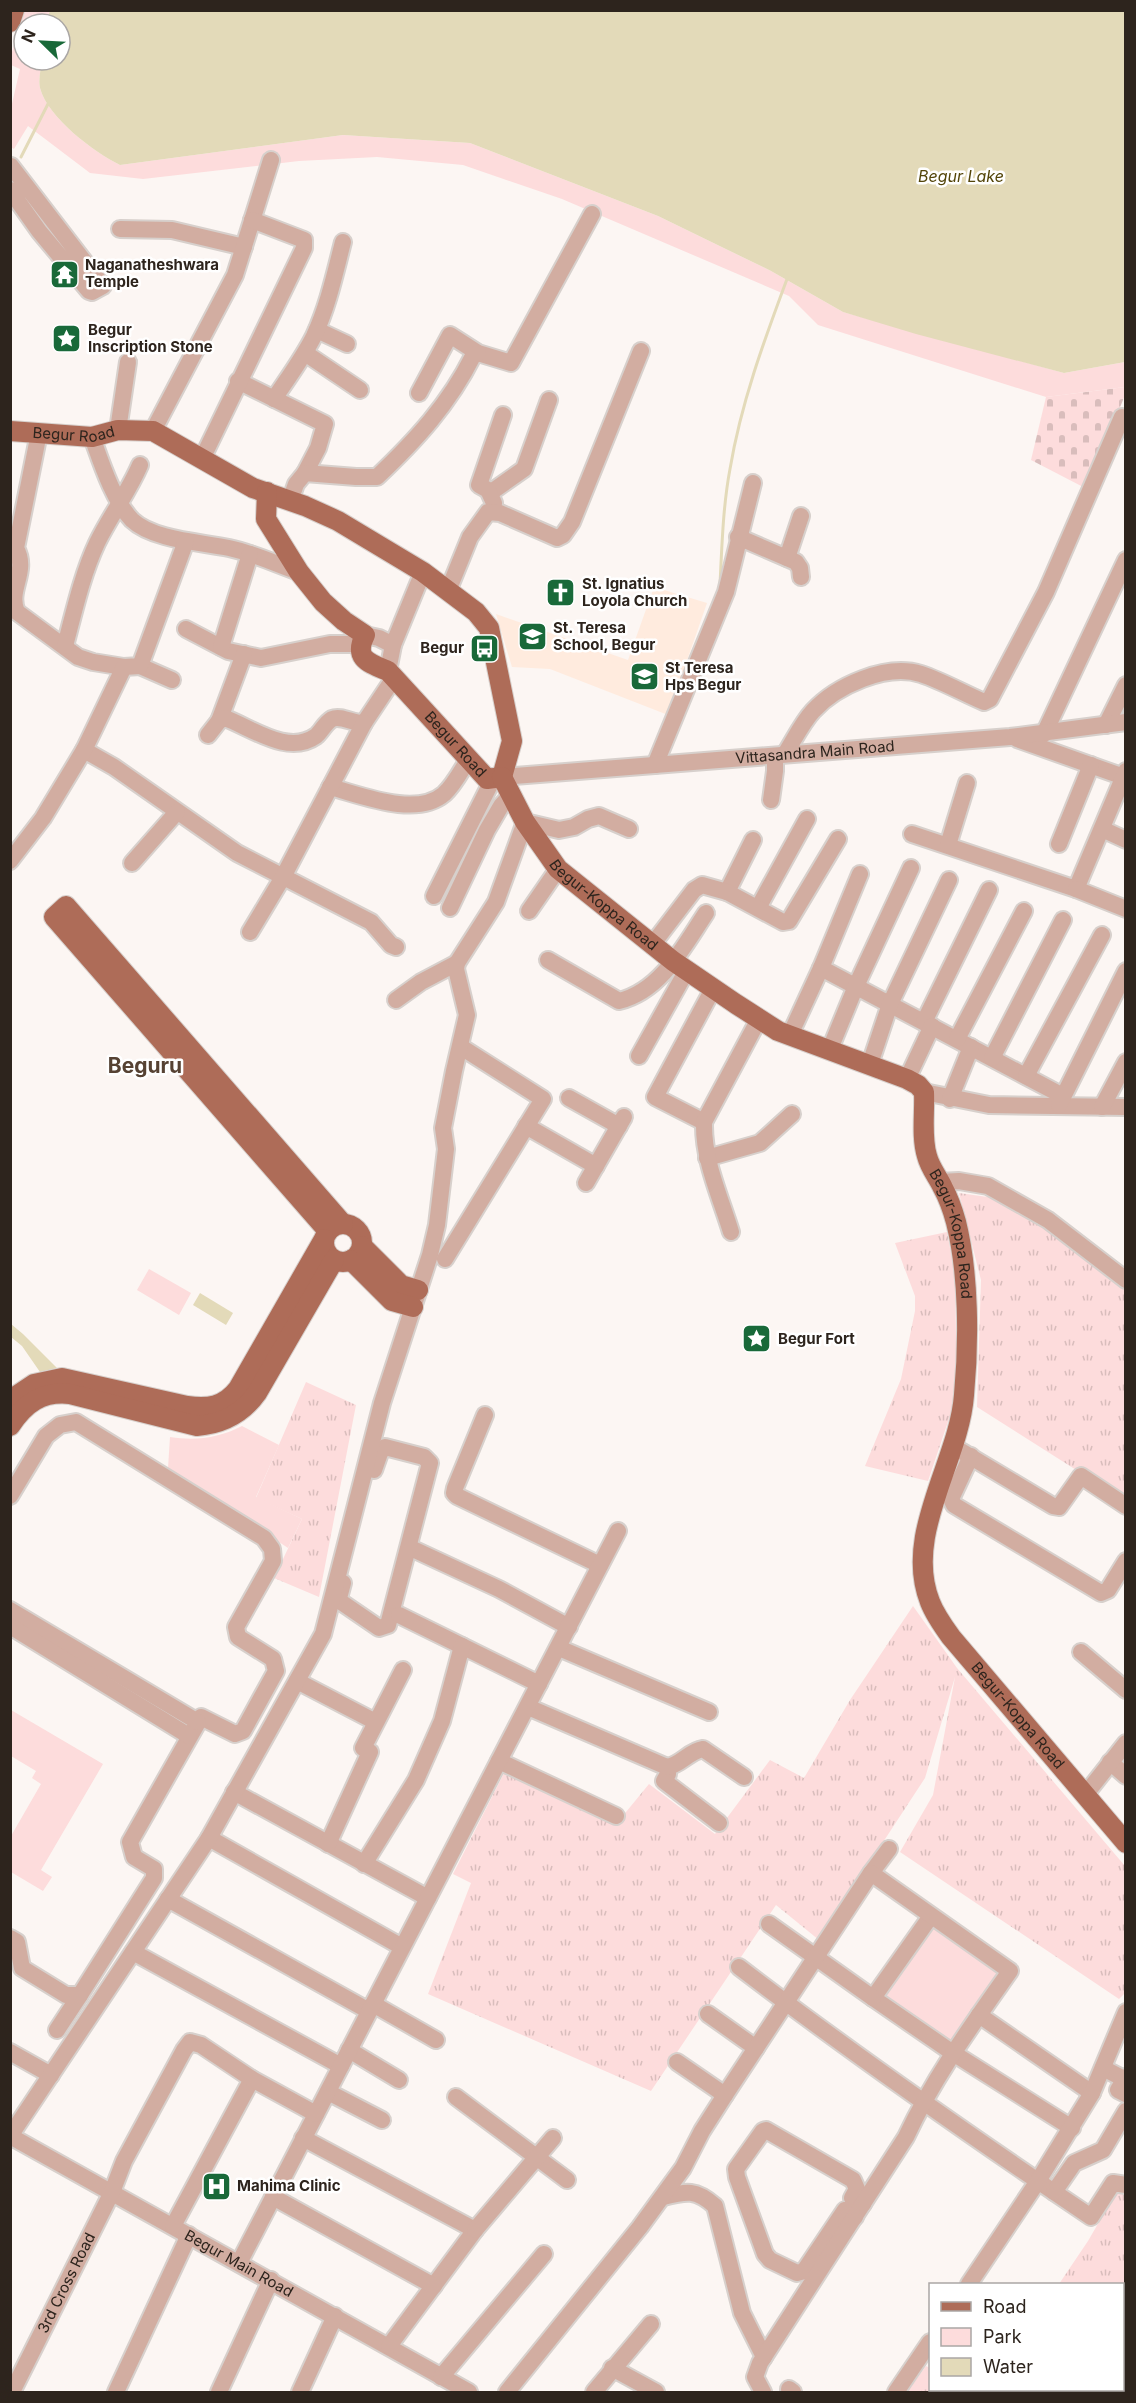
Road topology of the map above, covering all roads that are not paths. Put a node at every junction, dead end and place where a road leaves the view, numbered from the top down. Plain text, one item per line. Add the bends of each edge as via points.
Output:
1 (14, 10) edge
2 (10, 22) edge
3 (271, 160) dead end
4 (10, 168) edge
5 (10, 190) edge
6 (592, 214) dead end
7 (252, 220) junction
8 (120, 229) dead end
9 (343, 242) dead end
10 (244, 247) junction
11 (316, 330) junction
12 (347, 344) dead end
13 (641, 351) dead end
14 (305, 353) junction
15 (478, 353) junction
16 (128, 362) dead end
17 (238, 381) junction
18 (360, 390) dead end
19 (419, 393) dead end
20 (274, 399) junction
21 (549, 400) dead end
22 (503, 415) dead end
23 (1122, 417) dead end
24 (118, 430) junction
25 (10, 431) edge
26 (153, 431) junction
27 (39, 433) junction
28 (92, 437) junction
29 (202, 459) junction
30 (140, 465) dead end
31 (305, 473) junction
32 (753, 483) dead end
33 (267, 492) junction
34 (490, 493) junction
35 (290, 501) junction
36 (121, 503) junction
37 (497, 512) junction
38 (801, 516) dead end
39 (738, 537) junction
40 (186, 541) junction
41 (250, 554) junction
42 (787, 558) junction
43 (1125, 560) edge
44 (299, 572) junction
45 (423, 572) junction
46 (801, 577) dead end
47 (448, 591) junction
48 (13, 608) edge
49 (186, 629) dead end
50 (363, 640) junction
51 (393, 645) junction
52 (65, 646) junction
53 (221, 647) junction
54 (244, 654) junction
55 (132, 666) junction
56 (391, 675) junction
57 (171, 680) dead end
58 (1125, 685) edge
59 (1121, 704) edge
60 (219, 721) junction
61 (1125, 722) edge
62 (364, 723) junction
63 (1106, 725) junction
64 (1044, 734) junction
65 (208, 735) dead end
66 (1010, 737) junction
67 (84, 750) junction
68 (780, 755) junction
69 (468, 759) junction
70 (655, 765) junction
71 (1091, 765) junction
72 (1124, 780) edge
73 (967, 783) dead end
74 (502, 784) junction
75 (330, 787) junction
76 (771, 800) dead end
77 (177, 812) junction
78 (807, 819) dead end
79 (525, 822) junction
80 (629, 829) dead end
81 (1101, 829) junction
82 (912, 834) dead end
83 (838, 839) dead end
84 (753, 840) dead end
85 (1125, 840) edge
86 (1059, 844) dead end
87 (948, 845) junction
88 (10, 861) edge
89 (132, 863) dead end
90 (911, 868) dead end
91 (558, 869) junction
92 (860, 874) dead end
93 (284, 877) junction
94 (949, 880) dead end
95 (1076, 889) junction
96 (989, 890) dead end
97 (727, 892) junction
98 (434, 896) dead end
99 (450, 908) dead end
100 (758, 908) junction
101 (1125, 909) edge
102 (529, 911) dead end
103 (1024, 911) dead end
104 (706, 913) dead end
105 (1062, 920) dead end
106 (250, 932) dead end
107 (1102, 935) dead end
108 (652, 945) junction
109 (396, 947) dead end
110 (548, 960) dead end
111 (457, 963) junction
112 (680, 966) junction
113 (821, 968) junction
114 (1125, 971) edge
115 (856, 986) junction
116 (712, 989) junction
117 (396, 1000) dead end
118 (890, 1004) junction
119 (759, 1019) junction
120 (928, 1024) junction
121 (790, 1035) junction
122 (964, 1043) junction
123 (461, 1047) junction
124 (830, 1049) junction
125 (639, 1056) dead end
126 (992, 1058) junction
127 (1125, 1062) edge
128 (870, 1064) junction
129 (1026, 1076) junction
130 (907, 1079) junction
131 (924, 1092) junction
132 (569, 1098) dead end
133 (950, 1099) junction
134 (1061, 1101) junction
135 (1102, 1107) junction
136 (1125, 1107) edge
137 (792, 1114) dead end
138 (704, 1122) junction
139 (526, 1126) junction
140 (707, 1158) junction
141 (596, 1166) junction
142 (940, 1182) junction
143 (586, 1183) dead end
144 (332, 1231) junction
145 (731, 1232) dead end
146 (349, 1255) junction
147 (445, 1259) dead end
148 (1125, 1280) edge
149 (416, 1298) junction
150 (10, 1400) edge
151 (186, 1415) junction
152 (485, 1415) dead end
153 (10, 1426) edge
154 (953, 1446) junction
155 (971, 1456) junction
156 (10, 1496) edge
157 (1125, 1506) edge
158 (357, 1515) junction
159 (618, 1531) dead end
160 (415, 1550) dead end
161 (1125, 1561) edge
162 (600, 1565) junction
163 (10, 1610) edge
164 (399, 1615) dead end
165 (10, 1626) edge
166 (569, 1627) junction
167 (462, 1646) junction
168 (559, 1648) junction
169 (1081, 1652) dead end
170 (403, 1670) dead end
171 (297, 1681) junction
172 (539, 1684) junction
173 (1125, 1690) edge
174 (528, 1707) junction
175 (709, 1712) dead end
176 (370, 1719) dead end
177 (194, 1729) junction
178 (1125, 1743) edge
179 (499, 1761) junction
180 (1110, 1762) junction
181 (667, 1767) junction
182 (1125, 1776) edge
183 (744, 1777) dead end
184 (234, 1792) junction
185 (1085, 1795) junction
186 (616, 1816) dead end
187 (719, 1823) dead end
188 (209, 1838) junction
189 (327, 1844) junction
190 (1125, 1844) edge
191 (889, 1849) dead end
192 (364, 1864) junction
193 (871, 1872) junction
194 (428, 1898) junction
195 (168, 1899) junction
196 (931, 1916) junction
197 (769, 1924) dead end
198 (10, 1938) edge
199 (402, 1947) junction
200 (133, 1952) junction
201 (815, 1957) junction
202 (739, 1967) dead end
203 (80, 1995) junction
204 (873, 1998) junction
205 (786, 2003) junction
206 (371, 2008) junction
207 (1125, 2012) edge
208 (708, 2014) dead end
209 (979, 2015) junction
210 (57, 2030) dead end
211 (436, 2040) dead end
212 (756, 2048) junction
213 (10, 2052) edge
214 (953, 2053) junction
215 (345, 2058) junction
216 (677, 2061) dead end
217 (1103, 2068) junction
218 (51, 2075) junction
219 (252, 2079) junction
220 (399, 2079) dead end
221 (1125, 2083) edge
222 (328, 2092) junction
223 (1092, 2093) junction
224 (725, 2095) junction
225 (456, 2097) dead end
226 (923, 2100) junction
227 (1125, 2111) edge
228 (316, 2114) junction
229 (382, 2120) dead end
230 (1072, 2127) junction
231 (10, 2136) edge
232 (303, 2138) junction
233 (553, 2138) dead end
234 (536, 2158) junction
235 (567, 2181) dead end
236 (1038, 2181) junction
237 (1125, 2185) edge
238 (112, 2192) junction
239 (1054, 2192) junction
240 (273, 2197) junction
241 (663, 2197) junction
242 (854, 2207) junction
243 (173, 2226) junction
244 (475, 2230) junction
245 (189, 2235) junction
246 (544, 2254) dead end
247 (239, 2263) junction
248 (271, 2280) junction
249 (970, 2283) edge
250 (434, 2286) junction
251 (335, 2316) junction
252 (651, 2324) dead end
253 (929, 2343) edge
254 (389, 2346) junction
255 (764, 2357) junction
256 (612, 2368) junction
257 (16, 2373) edge
258 (441, 2377) junction
259 (304, 2391) edge
260 (12, 2392) edge
261 (116, 2392) edge
262 (219, 2392) edge
263 (469, 2392) edge
264 (507, 2392) edge
265 (594, 2392) edge
266 (656, 2392) edge
267 (763, 2392) edge
268 (896, 2392) edge

1 - 2 main road
3 - 7 street
4 - 5 street via 103,286 89,291
6 - 15 street via 511,363
7 - 10 street
7 - 17 street via 304,240 304,248
8 - 10 street via 172,230
9 - 11 street
10 - 26 street via 230,286
11 - 12 street
11 - 14 street
13 - 37 street via 572,522 563,535 557,538
14 - 18 street
14 - 20 street
15 - 19 street via 450,335
15 - 31 street via 429,425 377,477
16 - 24 street
17 - 20 street
17 - 29 street
20 - 31 street via 325,424
21 - 34 street via 524,469
22 - 34 street via 479,485
23 - 68 street via 1046,592 990,699 984,702 906,671 868,676 814,709
24 - 26 main road, Begur Road
24 - 28 main road, Begur Road
25 - 27 main road, Begur Road
26 - 29 main road, Begur Road
27 - 28 main road, Begur Road
27 - 48 street via 16,548 22,559
28 - 36 street
29 - 33 main road, Begur Road
30 - 36 street
31 - 35 street
32 - 39 street
33 - 35 main road, Begur Road
33 - 44 main road, Begur Road via 266,519
34 - 37 street
35 - 45 main road, Begur Road via 338,521
36 - 40 street via 131,519 143,528
36 - 52 street via 97,544
37 - 47 street via 488,512 471,537
38 - 42 street
39 - 42 street
39 - 70 street via 722,602
40 - 41 street
40 - 55 street
41 - 44 street
41 - 53 street
42 - 46 street via 799,565
43 - 64 street
44 - 50 main road, Begur Road via 323,602
45 - 47 main road, Begur Road
45 - 51 street
47 - 74 main road, Begur Road via 476,612 489,628 512,741
48 - 52 street
49 - 53 street
50 - 51 street via 379,638
50 - 54 street via 261,658
50 - 56 main road, Begur Road via 361,656
51 - 56 street
52 - 55 street via 85,660
53 - 54 street
54 - 60 street
55 - 57 street
55 - 67 street
56 - 62 street
56 - 69 main road, Begur Road
58 - 59 street
59 - 63 street
60 - 62 street via 225,718 285,744 299,744 338,718
60 - 65 street
61 - 63 street, Vittasandra Main Road
62 - 75 street
63 - 64 street, Vittasandra Main Road
64 - 66 street, Vittasandra Main Road
66 - 68 street, Vittasandra Main Road
66 - 71 street
67 - 77 street
67 - 88 street via 43,818
68 - 70 street, Vittasandra Main Road
68 - 76 street
69 - 74 main road, Begur Road via 487,779
69 - 75 street via 445,793 428,803 400,804
70 - 74 street, Vittasandra Main Road
71 - 72 street
71 - 86 street
72 - 81 street
73 - 87 street
74 - 79 main road, Begur-Koppa Road
74 - 98 street
74 - 99 street via 501,806
75 - 93 street
77 - 89 street
77 - 93 street via 237,852
78 - 100 street
79 - 80 street via 559,830 598,816
79 - 91 main road, Begur-Koppa Road
79 - 111 street via 496,902
81 - 85 street
81 - 95 street
82 - 87 street
83 - 100 street via 789,921 783,922
84 - 97 street
87 - 95 street
90 - 115 street
91 - 102 street
91 - 108 main road, Begur-Koppa Road
92 - 113 street
93 - 106 street
93 - 109 street via 371,922
94 - 118 street
95 - 101 street
96 - 120 street
97 - 100 street
97 - 108 street via 707,885 698,887
103 - 122 street
104 - 112 street
105 - 126 street
107 - 129 street
108 - 112 main road, Begur-Koppa Road
110 - 112 street via 620,1001
111 - 117 street
111 - 123 street via 467,1015
112 - 116 main road, Begur-Koppa Road
112 - 125 street
113 - 115 street
113 - 121 street
114 - 134 street
115 - 118 street
115 - 124 street
116 - 119 main road, Begur-Koppa Road
116 - 138 street via 655,1097
118 - 120 street
118 - 128 street
119 - 121 main road, Begur-Koppa Road
119 - 138 street
120 - 122 street
120 - 130 street
121 - 124 main road, Begur-Koppa Road
122 - 126 street
122 - 133 street
123 - 139 street via 543,1099
123 - 149 street via 443,1128 446,1149 437,1225
124 - 128 main road, Begur-Koppa Road
126 - 129 street
127 - 135 street
128 - 130 main road, Begur-Koppa Road
129 - 134 street
130 - 131 main road, Begur-Koppa Road
131 - 133 street
131 - 142 main road, Begur-Koppa Road via 926,1152
132 - 141 street via 622,1122
133 - 134 street via 989,1105
134 - 135 street
135 - 136 street
137 - 140 street via 760,1143
138 - 140 street
139 - 141 street
139 - 147 street
140 - 145 street
141 - 143 street
142 - 148 street via 988,1186 1048,1220
142 - 154 main road, Begur-Koppa Road via 956,1223 965,1294 965,1393
144 - 144 main road via 54,916 66,906
144 - 146 main road via 326,1252
144 - 146 main road via 353,1227 357,1230
144 - 151 main road via 233,1395
146 - 149 main road via 392,1301
146 - 151 main road via 252,1400 223,1421 197,1426
149 - 158 street via 386,1386
150 - 151 main road via 34,1384 62,1378
151 - 153 main road via 62,1393 31,1401
152 - 162 street via 455,1488 456,1496
154 - 155 street
154 - 185 main road, Begur-Koppa Road via 924,1544 923,1573 930,1603 951,1637
155 - 157 street via 1053,1506 1059,1507 1081,1476
155 - 161 street via 951,1499 954,1505 1101,1593 1108,1590
156 - 177 street via 46,1436 60,1425 76,1422 264,1538 273,1549 273,1561 236,1633 273,1659 276,1671 243,1731 235,1734 201,1718
158 - 158 street via 385,1446 424,1457 430,1463 388,1625 379,1628 339,1598
158 - 171 street via 323,1634
159 - 162 street
160 - 166 street via 500,1589
162 - 166 street
163 - 177 street
164 - 167 street
165 - 177 street
166 - 168 street
167 - 172 street
167 - 192 street via 442,1721 416,1780
168 - 172 street
168 - 175 street
169 - 173 street
170 - 189 street via 363,1748 370,1752
171 - 176 street
171 - 184 street
172 - 174 street
174 - 179 street
174 - 181 street
177 - 203 street via 130,1842 134,1857 154,1869 154,1878
178 - 180 street
179 - 186 street
179 - 194 street
180 - 182 street
180 - 185 street
181 - 183 street via 703,1749
181 - 187 street via 664,1781
184 - 188 street
184 - 189 street
185 - 190 main road, Begur-Koppa Road
188 - 195 street
188 - 199 street
189 - 192 street
191 - 193 street
192 - 194 street
193 - 196 street
193 - 201 street
194 - 199 street
195 - 200 street
195 - 206 street
196 - 204 street
196 - 209 street via 1010,1971
197 - 201 street
198 - 203 street via 17,1942 22,1968 66,1995
199 - 206 street
200 - 215 street
200 - 218 street
201 - 204 street
201 - 205 street
202 - 205 street
203 - 210 street
204 - 214 street
205 - 212 street
205 - 226 street
206 - 211 street
206 - 215 street
207 - 217 street
208 - 212 street
209 - 214 street
209 - 223 street
212 - 224 street
213 - 218 street
214 - 226 street
214 - 230 street
215 - 220 street
215 - 222 street
216 - 224 street
217 - 221 street
217 - 223 street
218 - 231 street
219 - 228 street
219 - 238 street, 3rd Cross Road via 201,2045 190,2042 124,2161
219 - 243 street
222 - 228 street
222 - 229 street
223 - 230 street
224 - 241 street
225 - 234 street
226 - 236 street
226 - 242 street via 906,2137
227 - 239 street via 1103,2150 1074,2163
228 - 232 street
230 - 236 street
231 - 238 street, Begur Main Road
232 - 240 street
232 - 244 street
233 - 234 street
234 - 235 street
234 - 244 street
236 - 239 street
236 - 249 street
237 - 239 street via 1113,2183 1091,2217
238 - 243 street, Begur Main Road
238 - 257 street, 3rd Cross Road
240 - 247 street
240 - 250 street
241 - 255 street via 691,2191 715,2206 742,2313
241 - 264 street
242 - 242 street via 804,2271 797,2273 765,2254 736,2169 766,2130 854,2180
242 - 255 street
243 - 245 street, Begur Main Road
244 - 250 street
245 - 247 street, Begur Main Road
245 - 261 street
246 - 258 street
247 - 248 street, Begur Main Road
248 - 251 street, Begur Main Road
248 - 262 street
250 - 254 street
251 - 254 street, Begur Main Road
251 - 259 street
252 - 256 street
253 - 268 street
254 - 258 street, Begur Main Road
255 - 267 street via 755,2377
256 - 265 street
256 - 266 street
257 - 260 street, 3rd Cross Road
258 - 263 street, Begur Main Road

